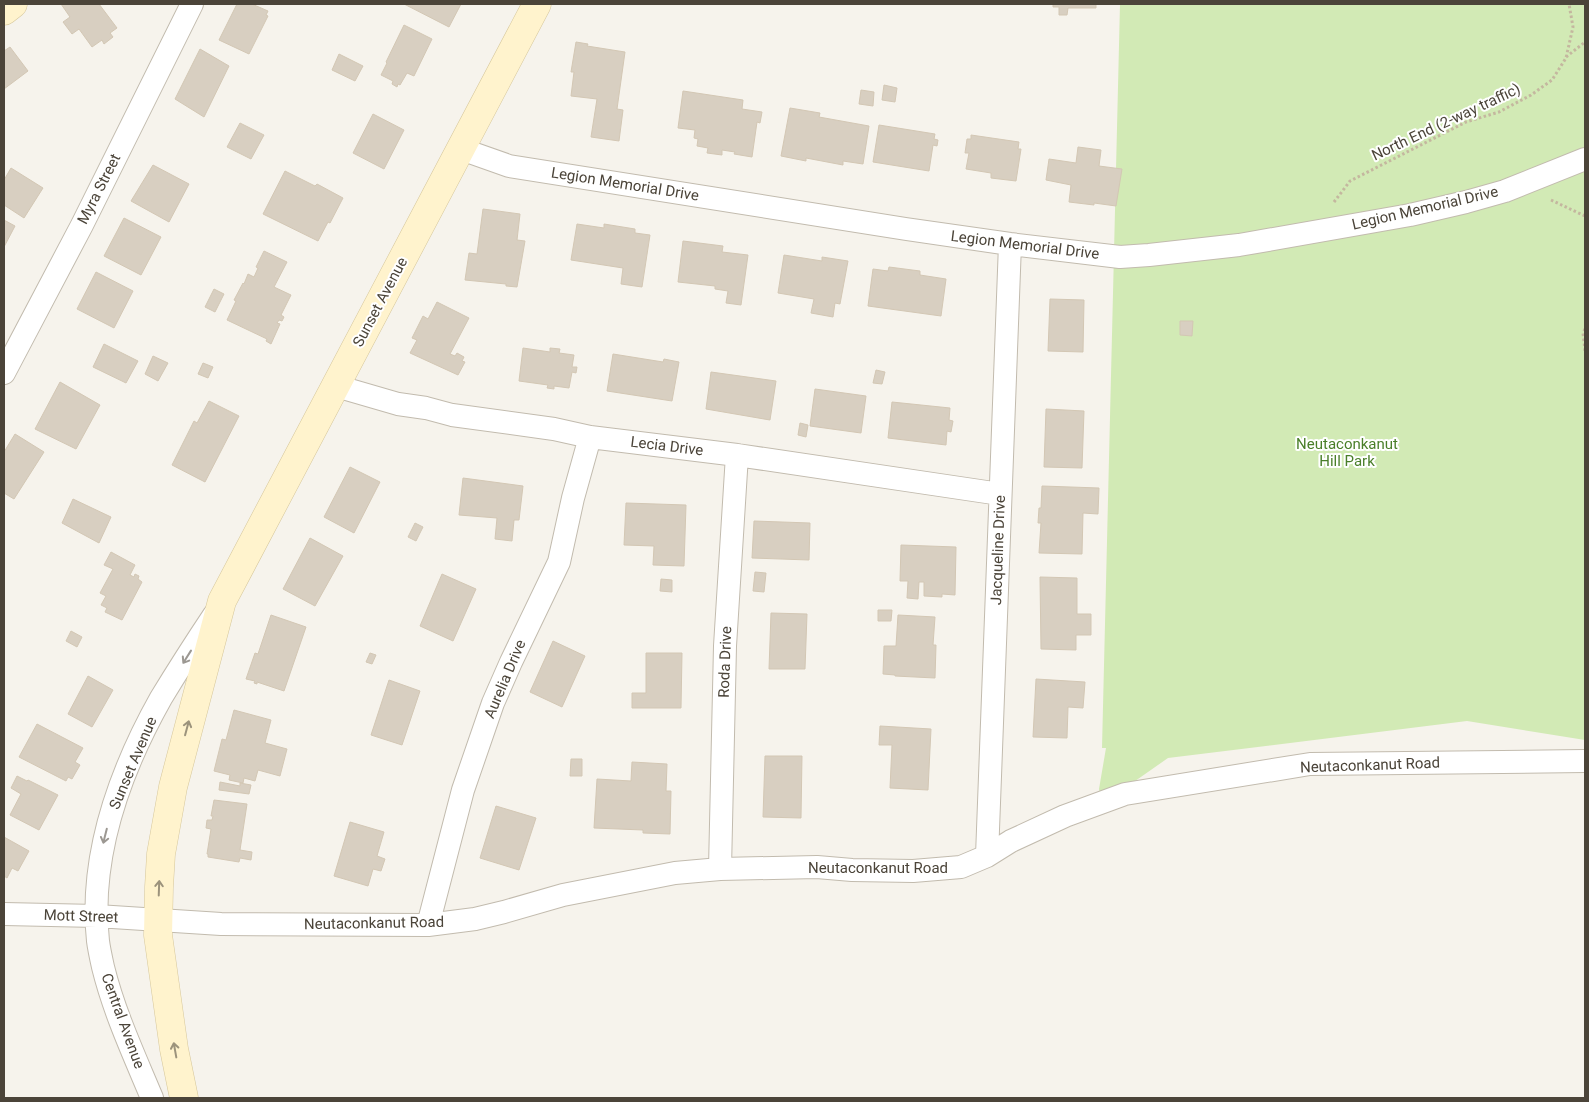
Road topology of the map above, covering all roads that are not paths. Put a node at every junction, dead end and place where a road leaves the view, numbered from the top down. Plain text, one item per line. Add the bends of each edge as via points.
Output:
1 (13, 4) edge
2 (192, 4) edge
3 (537, 4) edge
4 (4, 10) edge
5 (461, 149) junction
6 (1585, 159) edge
7 (1010, 244) junction
8 (4, 373) edge
9 (336, 386) junction
10 (590, 436) junction
11 (737, 455) junction
12 (1000, 494) junction
13 (222, 601) junction
14 (1585, 761) edge
15 (987, 856) junction
16 (720, 869) junction
17 (4, 914) edge
18 (96, 916) junction
19 (159, 920) junction
20 (428, 925) junction
21 (98, 942) joint
22 (152, 1098) edge
23 (184, 1098) edge

1 - 4 main road
2 - 8 street, Myra Street
3 - 5 main road, Sunset Avenue
5 - 7 street, Legion Memorial Drive via 509,166
5 - 9 main road, Sunset Avenue
6 - 7 street, Legion Memorial Drive via 1504,191 1466,202 1410,215 1239,244 1120,257
7 - 12 street, Jacqueline Drive
9 - 10 street, Lecia Drive via 452,415
9 - 13 main road, Sunset Avenue
10 - 11 street, Lecia Drive
10 - 20 street, Aurelia Drive via 559,562 511,662 462,790
11 - 12 street, Lecia Drive
11 - 16 street, Roda Drive via 725,646
12 - 15 street, Jacqueline Drive
13 -> 18 street, Sunset Avenue via 161,699 122,780 103,843
19 -> 13 main road, Sunset Avenue via 161,854 172,787
14 - 15 street, Neutaconkanut Road via 1310,764 1124,794 1065,816 1010,841
15 - 16 street, Neutaconkanut Road via 961,867 913,871 817,867
16 - 20 street, Neutaconkanut Road via 675,873 563,895 490,916
17 - 18 street, Mott Street
18 - 19 street, Mott Street
18 - 21 street, Sunset Avenue
19 - 20 street, Neutaconkanut Road via 221,924
23 -> 19 main road, Sunset Avenue via 174,1049 158,935
21 - 22 street, Central Avenue via 121,1024

